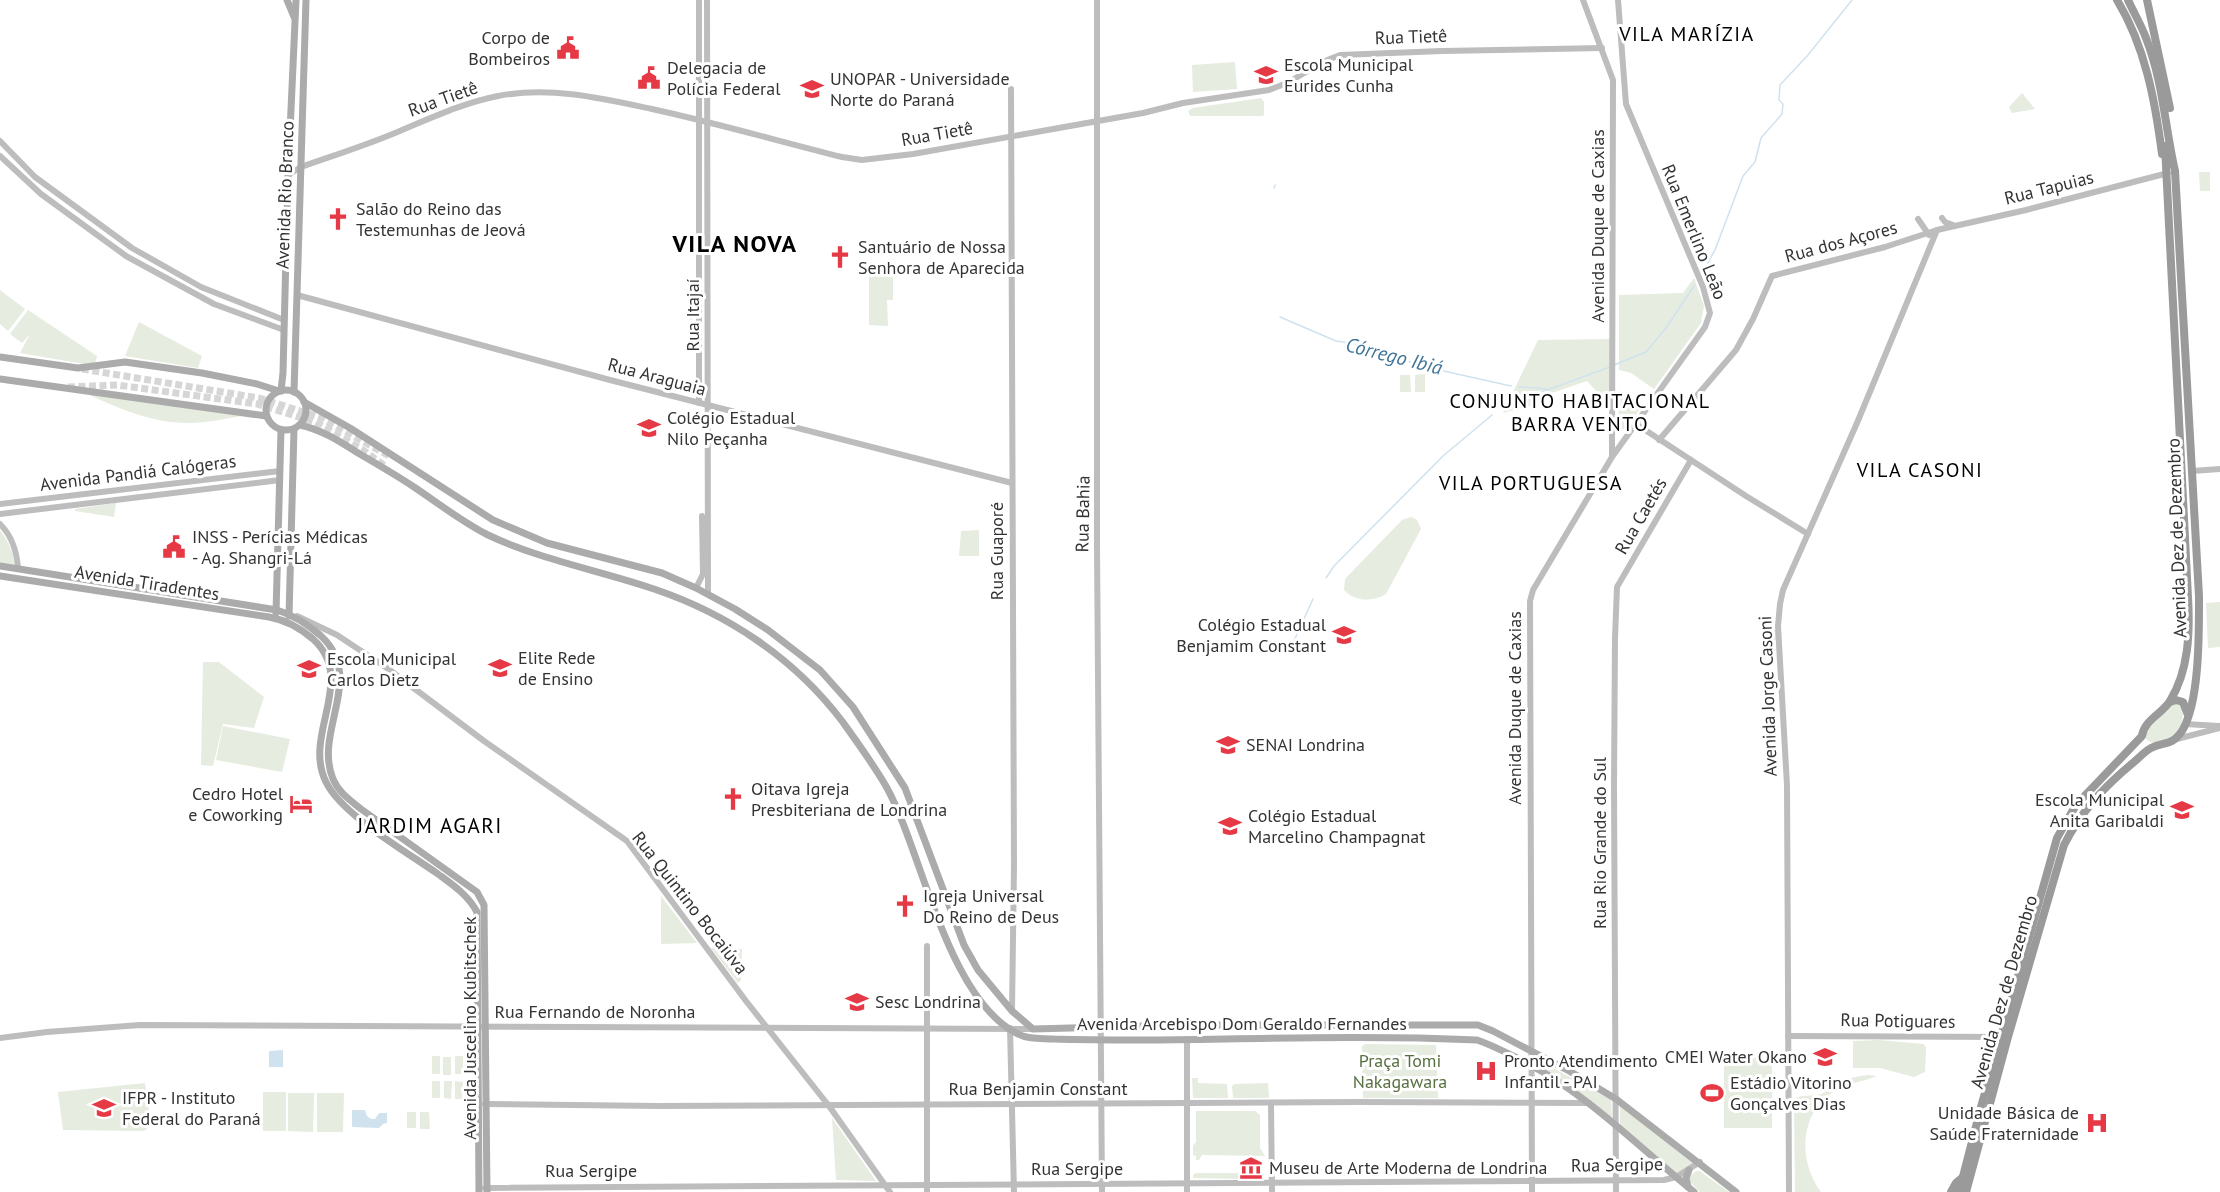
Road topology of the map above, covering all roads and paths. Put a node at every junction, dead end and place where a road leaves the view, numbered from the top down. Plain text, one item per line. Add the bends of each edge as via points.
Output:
1 (287, 0) edge
2 (296, 0) edge
3 (308, 0) edge
4 (699, 0) edge
5 (707, 0) edge
6 (1097, 0) edge
7 (1583, 0) edge
8 (1618, 0) edge
9 (2116, 0) edge
10 (2123, 0) edge
11 (2128, 0) edge
12 (2147, 0) edge
13 (295, 21) junction
14 (1602, 48) junction
15 (1623, 73) junction
16 (1612, 77) junction
17 (1011, 89) dead end
18 (1626, 104) junction
19 (1613, 105) junction
20 (703, 120) junction
21 (1097, 120) junction
22 (1011, 136) junction
23 (0, 141) edge
24 (0, 156) edge
25 (300, 167) junction
26 (2170, 172) junction
27 (288, 175) junction
28 (35, 177) junction
29 (28, 183) junction
30 (68, 203) junction
31 (61, 211) junction
32 (1942, 218) dead end
33 (1918, 219) dead end
34 (1956, 226) junction
35 (1938, 230) junction
36 (1928, 233) junction
37 (1932, 245) junction
38 (132, 248) junction
39 (126, 256) junction
40 (201, 287) junction
41 (196, 295) junction
42 (297, 295) junction
43 (284, 320) junction
44 (284, 330) junction
45 (0, 357) edge
46 (0, 379) edge
47 (280, 391) junction
48 (294, 392) junction
49 (304, 402) junction
50 (699, 404) junction
51 (708, 406) junction
52 (266, 416) junction
53 (1636, 424) junction
54 (297, 427) junction
55 (281, 430) junction
56 (1659, 440) junction
57 (1612, 457) junction
58 (1691, 460) junction
59 (2220, 469) edge
60 (280, 471) junction
61 (2192, 471) junction
62 (221, 478) junction
63 (280, 480) junction
64 (1012, 483) junction
65 (222, 487) junction
66 (82, 494) junction
67 (0, 504) edge
68 (84, 504) junction
69 (0, 514) edge
70 (702, 516) dead end
71 (0, 524) edge
72 (1808, 534) junction
73 (0, 566) edge
74 (18, 569) junction
75 (0, 575) edge
76 (88, 580) junction
77 (39, 582) junction
78 (1617, 587) joint
79 (696, 588) junction
80 (151, 590) junction
81 (119, 594) junction
82 (708, 594) junction
83 (201, 602) junction
84 (277, 610) junction
85 (289, 613) junction
86 (276, 618) junction
87 (288, 622) junction
88 (2170, 702) junction
89 (2187, 720) junction
90 (2220, 727) edge
91 (2142, 736) junction
92 (2173, 741) junction
93 (2153, 747) junction
94 (484, 934) junction
95 (477, 939) junction
96 (927, 946) dead end
97 (1013, 996) junction
98 (1003, 1000) junction
99 (1012, 1011) junction
100 (1175, 1025) junction
101 (481, 1027) junction
102 (767, 1028) junction
103 (928, 1028) junction
104 (1010, 1028) junction
105 (1100, 1028) junction
106 (1033, 1029) junction
107 (1788, 1036) junction
108 (2004, 1036) junction
109 (0, 1038) edge
110 (1187, 1039) junction
111 (1100, 1040) junction
112 (1109, 1040) junction
113 (1532, 1052) junction
114 (1532, 1065) junction
115 (1616, 1099) junction
116 (1532, 1102) junction
117 (1100, 1103) junction
118 (1187, 1103) junction
119 (1271, 1103) junction
120 (1590, 1103) junction
121 (485, 1104) junction
122 (928, 1104) junction
123 (1012, 1104) junction
124 (828, 1106) junction
125 (1616, 1125) junction
126 (1700, 1162) junction
127 (1689, 1170) junction
128 (1676, 1177) junction
129 (1966, 1178) junction
130 (1532, 1181) junction
131 (1616, 1181) junction
132 (1187, 1183) junction
133 (1272, 1183) junction
134 (1014, 1184) junction
135 (1102, 1184) junction
136 (884, 1185) junction
137 (927, 1188) edge
138 (487, 1189) edge
139 (823, 1189) edge
140 (832, 1189) edge
141 (1691, 1190) edge
142 (479, 1192) edge
143 (890, 1192) edge
144 (1014, 1192) edge
145 (1102, 1192) edge
146 (1187, 1192) edge
147 (1272, 1192) edge
148 (1532, 1192) edge
149 (1616, 1192) edge
150 (1736, 1192) edge
151 (1789, 1192) edge
152 (1951, 1192) edge
153 (1959, 1192) edge
154 (1968, 1192) edge

1 - 13 main road
2 - 13 main road, Avenida Rio Branco
3 - 25 main road, Avenida Rio Branco
4 - 20 street, Rua Itajaí
5 - 20 street, Rua Itajaí
6 - 21 street, Rua Bahia
7 - 14 street, Avenida Duque de Caxias
8 - 15 street
9 - 26 highway via 2143,54 2163,164
10 - 26 highway, Avenida Dez de Dezembro via 2148,58
11 - 26 highway, Avenida Dez de Dezembro via 2153,60 2168,126
12 - 26 highway via 2166,84 2176,158
13 - 27 main road, Avenida Rio Branco
14 - 16 street, Avenida Duque de Caxias
14 - 21 street, Rua Tietê via 1340,56 1269,90
15 - 16 street
15 - 18 street
16 - 19 street, Avenida Duque de Caxias
17 - 22 street, Rua Guaporé
18 - 19 street
18 - 53 street, Rua Emerlino Leão via 1703,286 1710,313 1705,327
19 - 57 street, Avenida Duque de Caxias
20 - 22 street, Rua Tietê via 862,160
20 - 25 street, Rua Tietê via 591,96 547,91 515,93 478,101
20 - 50 street, Rua Itajaí
20 - 51 street, Rua Itajaí
21 - 22 street, Rua Tietê
21 - 105 street, Rua Bahia
22 - 64 street, Rua Guaporé
23 - 28 street
24 - 29 street
25 - 27 street, Rua Tietê
25 - 42 main road, Avenida Rio Branco
26 - 34 street, Rua Tapuias
26 - 61 highway, Avenida Dez de Dezembro
26 - 88 highway, Avenida Dez de Dezembro via 2188,606 2187,652
27 - 43 main road, Avenida Rio Branco
28 - 29 street
28 - 30 street
29 - 31 street
30 - 31 street
30 - 38 street
31 - 39 street
32 - 34 street
33 - 36 street
34 - 35 street, Rua Tapuias
35 - 36 street, Rua dos Açores
35 - 37 street, Avenida Jorge Casoni
36 - 37 street
36 - 56 street, Rua dos Açores via 1772,276 1736,350
37 - 72 street, Avenida Jorge Casoni
38 - 39 street
38 - 40 street
39 - 41 street
40 - 41 street
40 - 43 street
41 - 44 street
42 - 48 main road, Avenida Rio Branco
42 - 50 street, Rua Araguaia
43 - 44 main road, Avenida Rio Branco
44 - 47 main road, Avenida Rio Branco
45 - 47 main road via 78,368 125,362 202,373
46 - 52 main road
47 - 48 main road
47 - 52 main road via 267,403
48 - 49 main road
49 - 54 main road via 306,414
49 - 79 main road via 493,520 547,543 662,573
50 - 51 street, Rua Araguaia
51 - 64 street, Rua Araguaia
51 - 82 street, Rua Itajaí
52 - 55 main road
53 - 56 street
53 - 57 street
54 - 55 main road
54 - 85 main road
54 - 104 main road, Avenida Arcebispo Dom Geraldo Fernandes via 316,429 485,533 542,557 656,590 711,611 774,653 806,680 840,719 887,788 948,945 978,997
55 - 60 main road
56 - 58 street
57 - 113 street, Avenida Duque de Caxias via 1533,590 1530,602
58 - 72 street
58 - 78 street, Rua Caetés
59 - 61 street
60 - 62 street, Avenida Pandiá Calógeras
60 - 63 main road
61 - 89 highway, Avenida Dez de Dezembro via 2199,618 2195,683
62 - 65 street
62 - 66 street, Avenida Pandiá Calógeras
63 - 65 street, Avenida Pandiá Calógeras
63 - 84 main road
64 - 97 street, Rua Guaporé
65 - 68 street, Avenida Pandiá Calógeras
66 - 67 street, Avenida Pandiá Calógeras
66 - 68 street
68 - 69 street, Avenida Pandiá Calógeras
70 - 79 street via 703,574
71 - 74 street via 12,542
72 - 107 street, Avenida Jorge Casoni via 1783,590 1778,626 1787,785
73 - 74 main road, Avenida Tiradentes
74 - 75 main road
74 - 76 main road, Avenida Tiradentes
75 - 77 main road, Avenida Tiradentes
76 - 77 main road via 45,576
76 - 80 main road, Avenida Tiradentes
77 - 81 main road, Avenida Tiradentes
78 - 115 street, Rua Rio Grande do Sul
79 - 82 main road
80 - 81 main road via 123,588
80 - 83 main road, Avenida Tiradentes
81 - 83 main road, Avenida Tiradentes
82 - 98 main road via 784,641 820,670 853,707 905,788 964,945 978,970
83 - 84 main road, Avenida Tiradentes
83 - 86 main road, Avenida Tiradentes
84 - 85 main road, Avenida Juscelino Kubitschek
84 - 86 main road
85 - 87 main road
85 - 94 main road, Avenida Juscelino Kubitschek via 324,640 337,661 340,691 328,751 336,785 361,809 477,892 484,905
85 - 102 street, Rua Quintino Bocaiúva via 345,639 627,841
86 - 87 main road, Avenida Tiradentes
87 - 95 main road, Avenida Juscelino Kubitschek via 320,645 329,663 332,684 318,747 329,788 347,809 469,899 477,912
88 - 89 highway via 2183,702
88 - 91 highway, Avenida Dez de Dezembro via 2146,726
89 - 90 street
89 - 92 highway, Avenida Dez de Dezembro
90 - 92 street
91 - 93 highway via 2144,743
91 - 108 highway, Avenida Dez de Dezembro via 2076,804 2057,838
92 - 93 highway, Avenida Dez de Dezembro
93 - 108 highway, Avenida Dez de Dezembro via 2097,796 2069,836 2018,1007
94 - 95 main road
94 - 101 main road, Avenida Juscelino Kubitschek
95 - 101 main road, Avenida Juscelino Kubitschek
96 - 103 street
97 - 98 main road
97 - 99 street, Rua Guaporé
98 - 99 main road
99 - 106 main road
100 - 105 main road, Avenida Arcebispo Dom Geraldo Fernandes
100 - 112 main road via 1170,1030 1114,1030
100 - 113 main road, Avenida Arcebispo Dom Geraldo Fernandes via 1478,1025
101 - 102 street, Rua Fernando de Noronha
101 - 109 street, Rua Fernando de Noronha via 140,1025
101 - 121 main road, Avenida Juscelino Kubitschek
101 - 142 main road, Avenida Juscelino Kubitschek
102 - 103 street, Rua Fernando de Noronha
102 - 124 street, Rua Quintino Bocaiúva
103 - 104 street, Rua Fernando de Noronha
103 - 122 street
104 - 106 street, Avenida Arcebispo Dom Geraldo Fernandes
104 - 111 main road, Avenida Arcebispo Dom Geraldo Fernandes via 1031,1038
104 - 123 street
105 - 106 main road, Avenida Arcebispo Dom Geraldo Fernandes
105 - 111 street, Rua Bahia
107 - 108 street, Rua Potiguares
107 - 151 street, Avenida Jorge Casoni
108 - 129 highway, Avenida Dez de Dezembro
110 - 112 main road, Avenida Arcebispo Dom Geraldo Fernandes
110 - 114 main road, Avenida Arcebispo Dom Geraldo Fernandes via 1477,1040
110 - 118 street
111 - 112 main road, Avenida Arcebispo Dom Geraldo Fernandes
111 - 117 street, Rua Bahia
113 - 114 street, Avenida Duque de Caxias
113 - 115 main road
114 - 116 street, Avenida Duque de Caxias
114 - 120 main road
115 - 125 street, Rua Rio Grande do Sul
115 - 126 main road
116 - 119 street, Rua Benjamin Constant
116 - 120 street, Rua Benjamin Constant
116 - 130 street, Avenida Duque de Caxias
117 - 118 street, Rua Benjamin Constant
117 - 123 street, Rua Benjamin Constant
117 - 135 street, Rua Bahia
118 - 119 street, Rua Benjamin Constant
118 - 132 street
119 - 133 street
120 - 125 main road
121 - 124 street, Rua Benjamin Constant
121 - 138 main road, Avenida Juscelino Kubitschek
122 - 123 street, Rua Benjamin Constant
122 - 124 street, Rua Benjamin Constant
122 - 137 street
123 - 134 street
124 - 136 street, Rua Quintino Bocaiúva
125 - 128 main road
125 - 131 street, Rua Rio Grande do Sul
126 - 127 street
126 - 150 main road
127 - 128 street
127 - 141 main road via 1686,1178
128 - 131 street, Rua Sergipe
128 - 141 main road
129 - 152 highway via 1956,1183
129 - 153 highway, Avenida Dez de Dezembro
129 - 154 highway
130 - 131 street, Rua Sergipe
130 - 133 street, Rua Sergipe
130 - 148 street, Avenida Duque de Caxias
131 - 149 street, Rua Rio Grande do Sul
132 - 133 street, Rua Sergipe
132 - 135 street, Rua Sergipe
132 - 146 street
133 - 147 street
134 - 135 street, Rua Sergipe
134 - 137 street, Rua Sergipe
134 - 144 street
135 - 145 street, Rua Bahia
136 - 137 street, Rua Sergipe
136 - 140 street, Rua Sergipe
136 - 143 street, Rua Quintino Bocaiúva
138 - 139 street, Rua Sergipe
138 - 142 street, Rua Sergipe
139 - 140 street, Rua Sergipe

